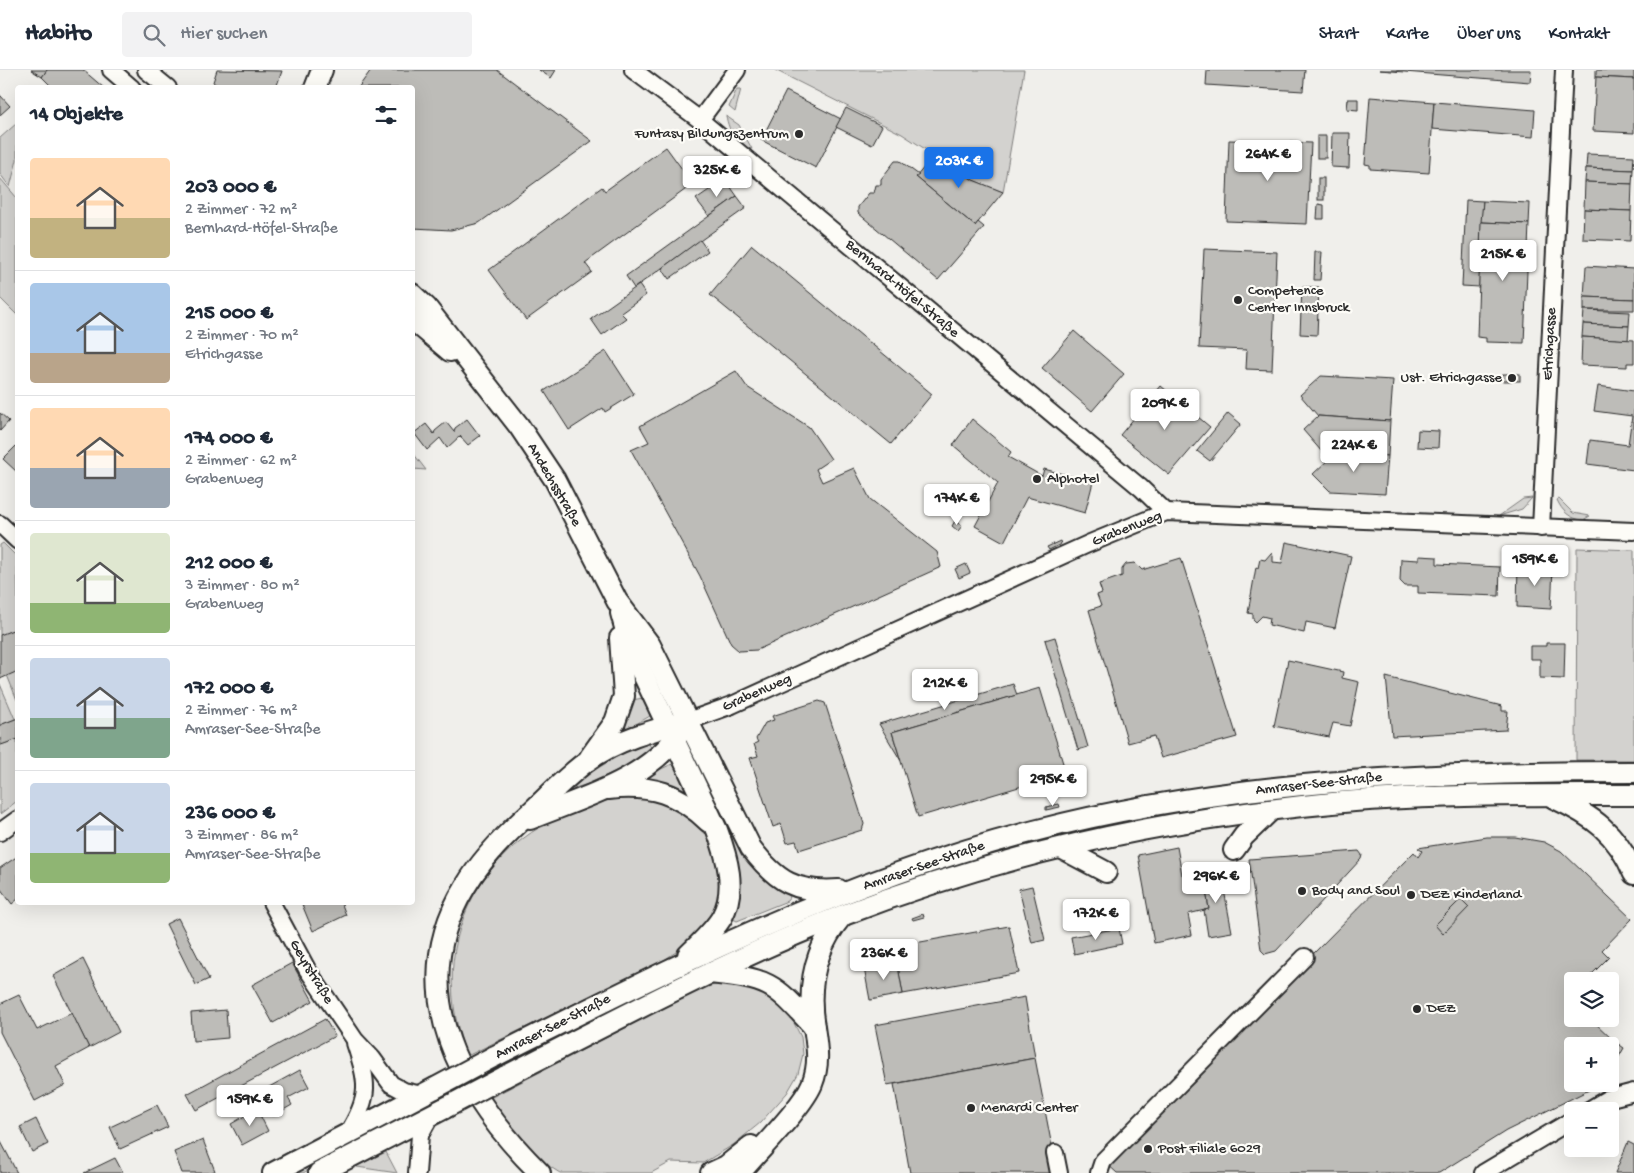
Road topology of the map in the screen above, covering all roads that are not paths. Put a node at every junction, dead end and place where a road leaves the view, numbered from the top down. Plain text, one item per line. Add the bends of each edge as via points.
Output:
1 (111, 70) edge
2 (146, 70) edge
3 (322, 70) edge
4 (633, 70) edge
5 (737, 70) edge
6 (1564, 70) edge
7 (128, 85) edge
8 (164, 85) edge
9 (316, 85) edge
10 (700, 120) junction
11 (415, 297) edge
12 (415, 322) edge
13 (480, 376) junction
14 (1166, 512) junction
15 (0, 524) edge
16 (1541, 528) junction
17 (1634, 531) edge
18 (15, 538) edge
19 (617, 602) junction
20 (658, 706) junction
21 (688, 721) junction
22 (671, 733) junction
23 (587, 761) junction
24 (1634, 772) edge
25 (604, 790) junction
26 (1548, 795) junction
27 (1634, 795) edge
28 (1271, 810) junction
29 (15, 821) edge
30 (516, 825) junction
31 (717, 830) junction
32 (0, 832) edge
33 (1061, 848) junction
34 (1234, 850) dead end
35 (1106, 872) dead end
36 (1634, 874) edge
37 (861, 888) junction
38 (273, 905) edge
39 (842, 916) junction
40 (1305, 957) dead end
41 (681, 962) junction
42 (709, 973) junction
43 (814, 1027) junction
44 (355, 1040) junction
45 (428, 1091) junction
46 (1634, 1092) edge
47 (1602, 1102) edge
48 (438, 1111) junction
49 (787, 1118) junction
50 (1564, 1125) edge
51 (348, 1133) junction
52 (1055, 1153) dead end
53 (274, 1173) edge
54 (319, 1173) edge
55 (417, 1173) edge
56 (540, 1173) edge
57 (711, 1173) edge
58 (740, 1173) edge
59 (1059, 1173) edge
60 (1099, 1173) edge
61 (1483, 1173) edge

1 - 7 street
2 - 8 street
3 - 9 main road
4 - 10 street, Bernhard-Höfel-Straße
5 - 10 street
6 - 16 street, Etrichgasse
10 - 14 street, Bernhard-Höfel-Straße
11 - 13 main road, Andechsstraße
12 - 13 main road, Andechsstraße
13 - 19 main road, Andechsstraße via 555,480
14 - 16 street, Grabenweg
14 - 21 street, Grabenweg via 732,705
15 - 18 street
16 - 17 street, Grabenweg
19 - 20 main road, Andechsstraße via 631,649
19 - 21 main road, Andechsstraße via 650,645
19 - 23 main road via 624,696 616,722
20 - 21 main road via 671,717
20 - 22 main road, Andechsstraße
21 - 22 main road
21 - 37 main road, Andechsstraße via 751,848 767,869 788,884 810,891
22 - 23 main road via 638,735
22 - 25 main road via 650,765
22 - 31 main road, Andechsstraße
23 - 30 main road
24 - 37 main road, Amraser-See-Straße via 1514,772 1395,777 1300,784 1172,801 1032,831 923,864
25 - 30 main road
25 - 31 main road via 653,789 673,795 693,807
26 - 27 main road, Amraser-See-Straße
26 - 28 main road, Amraser-See-Straße via 1345,802
26 - 36 main road via 1599,822 1622,850
28 - 33 main road, Amraser-See-Straße
28 - 34 main road
29 - 32 street
30 - 56 main road via 465,886 442,944 438,981 444,1018 457,1060 482,1106 509,1142
31 - 41 main road, Andechsstraße via 728,859 730,889 722,917
33 - 35 main road
33 - 39 main road, Amraser-See-Straße via 981,869
37 - 41 main road, Amraser-See-Straße via 774,920
38 - 44 street, Geyrstraße via 307,969
39 - 42 main road, Amraser-See-Straße
39 - 43 main road via 829,931 815,963 812,985
40 - 60 street via 1104,1161
41 - 45 main road, Amraser-See-Straße, bridge
42 - 43 main road via 768,983 784,994
42 - 48 main road, Amraser-See-Straße, bridge
43 - 49 main road via 819,1057 812,1084
44 - 45 street, Geyrstraße via 391,1084 404,1091
44 - 51 street, Geyrstraße via 365,1074 366,1094 361,1112
45 - 51 main road, Amraser-See-Straße
46 - 47 street
48 - 54 main road, Amraser-See-Straße
48 - 55 street via 420,1135
49 - 57 main road via 726,1166
49 - 58 main road
50 - 61 street
51 - 53 main road, Amraser-See-Straße
52 - 59 street

